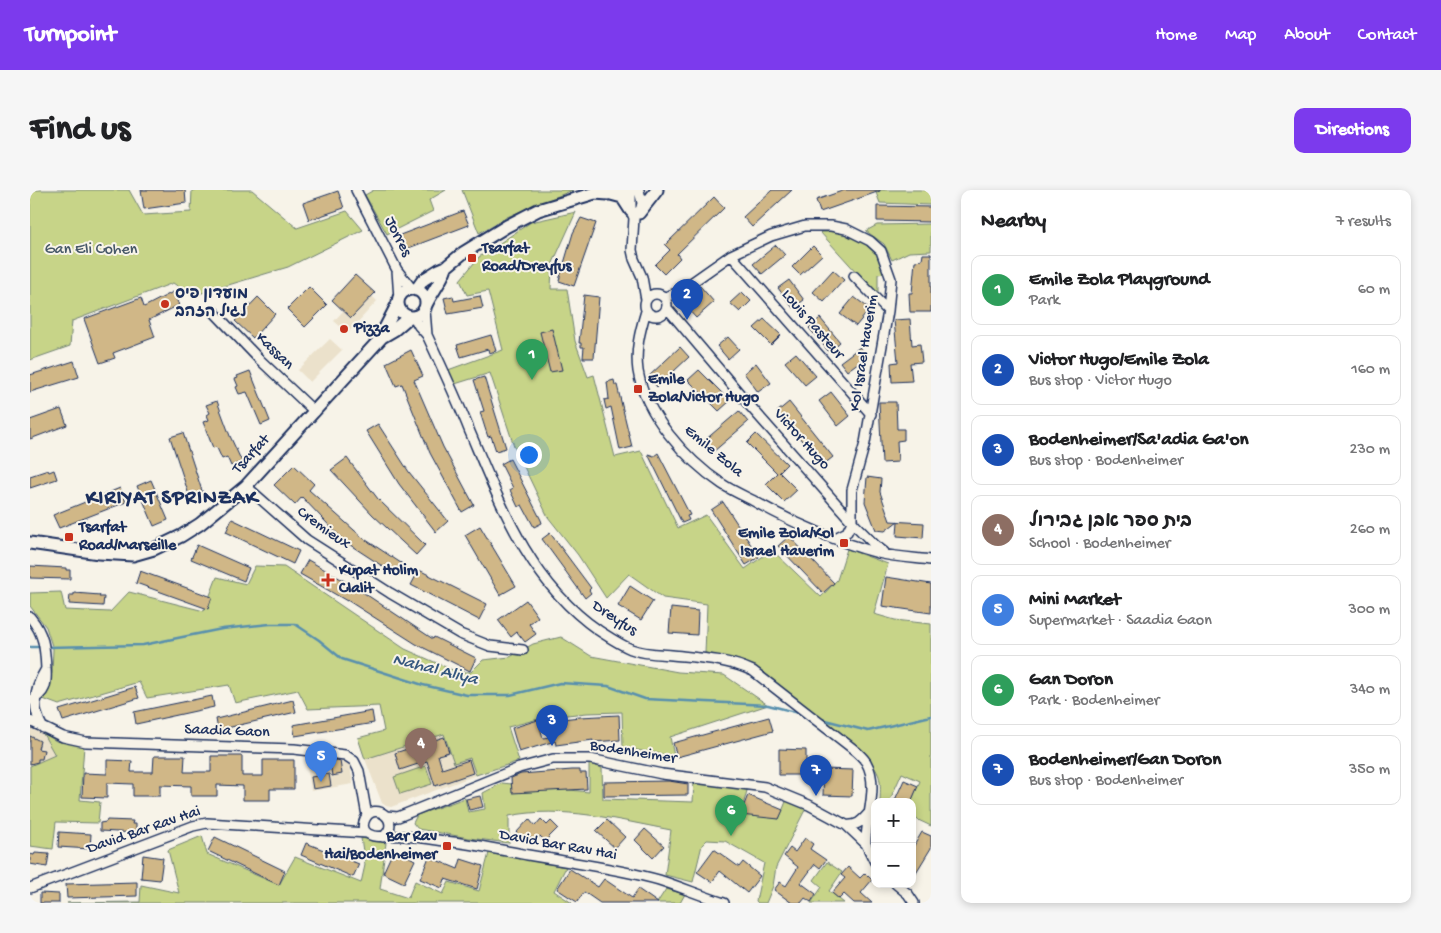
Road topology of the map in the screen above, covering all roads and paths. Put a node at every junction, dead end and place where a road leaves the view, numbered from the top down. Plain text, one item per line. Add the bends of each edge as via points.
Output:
1 (356, 190) edge
2 (625, 190) edge
3 (631, 190) edge
4 (639, 190) edge
5 (657, 190) edge
6 (597, 192) edge
7 (612, 194) junction
8 (635, 214) junction
9 (731, 254) junction
10 (446, 267) junction
11 (397, 270) junction
12 (854, 276) dead end
13 (642, 277) junction
14 (414, 290) junction
15 (661, 296) junction
16 (646, 300) junction
17 (398, 301) junction
18 (425, 308) junction
19 (668, 308) junction
20 (646, 311) junction
21 (888, 311) junction
22 (214, 312) dead end
23 (412, 317) junction
24 (427, 335) junction
25 (382, 337) junction
26 (315, 412) junction
27 (871, 414) junction
28 (246, 486) junction
29 (852, 522) junction
30 (835, 538) junction
31 (30, 543) edge
32 (889, 555) junction
33 (931, 560) edge
34 (30, 617) edge
35 (523, 650) dead end
36 (33, 700) edge
37 (30, 721) edge
38 (42, 728) junction
39 (868, 814) junction
40 (386, 816) junction
41 (366, 818) junction
42 (846, 825) junction
43 (332, 831) junction
44 (366, 833) junction
45 (383, 836) junction
46 (866, 844) junction
47 (871, 854) edge
48 (30, 888) edge
49 (901, 888) edge
50 (724, 903) edge
51 (914, 903) edge

1 - 11 street, Jorres
2 - 7 street
3 - 8 street
4 - 8 street via 642,203
5 - 8 street
6 - 7 street
6 - 10 street via 538,210 480,242
7 - 8 street via 622,198
8 - 13 street via 632,250
9 - 15 street, Kol Israel Haverim via 677,293
9 - 21 street, Kol Israel Haverim via 771,236 805,226 831,226 851,231 870,241 885,259 891,279
9 - 27 street, Louis Pasteur
10 - 14 street via 423,280
10 - 18 street
11 - 14 street, Jorres
11 - 17 street, Jorres
12 - 21 street
13 - 15 street
13 - 16 street
14 - 17 street via 405,291
14 - 18 street via 424,296
15 - 16 street via 651,295
15 - 19 street via 667,301
16 - 20 street
17 - 23 street via 401,312
17 - 25 street, Tsarfat
18 - 23 street via 419,316
18 - 24 street, Dreyfus
19 - 20 street via 658,317
19 - 29 street, Victor Hugo
20 - 30 street, Emile Zola via 637,349 640,381 653,410 671,437 722,483 770,510
21 - 27 street, Kol Israel Haverim
22 - 26 street, Kassan
23 - 24 street, Dreyfus
23 - 25 street, Tsarfat
24 - 39 street, Dreyfus via 510,522 537,568 566,604 616,642 632,649 721,660 754,671 861,756 869,769
25 - 26 street, Tsarfat
26 - 28 street, Tsarfat
27 - 29 street, Kol Israel Haverim via 852,490
28 - 31 street, Tsarfat via 200,524 144,553 122,555
28 - 35 street, Cremieux via 307,540 390,593 460,634 490,646
29 - 30 street via 847,532
29 - 32 street, Victor Hugo via 874,545
30 - 32 street, Emile Zola
32 - 33 street
34 - 36 street via 46,652 46,669
36 - 38 street
37 - 38 street, Saadia Gaon
38 - 41 street, Saadia Gaon via 86,742 294,749 344,755 354,761 359,771
39 - 42 street via 859,824
39 - 46 street, Dreyfus
40 - 41 street via 374,812
40 - 42 street, Bodenheimer via 398,817 518,768 553,759 590,759 662,774 766,787
40 - 45 street via 390,827
41 - 43 street, David Bar Rav Hai
41 - 44 street
42 - 46 street
43 - 44 street, David Bar Rav Hai
43 - 48 street, David Bar Rav Hai via 200,824
44 - 45 street via 372,837
45 - 50 street, David Bar Rav Hai via 455,842 574,863 659,880
46 - 47 street
49 - 51 street

